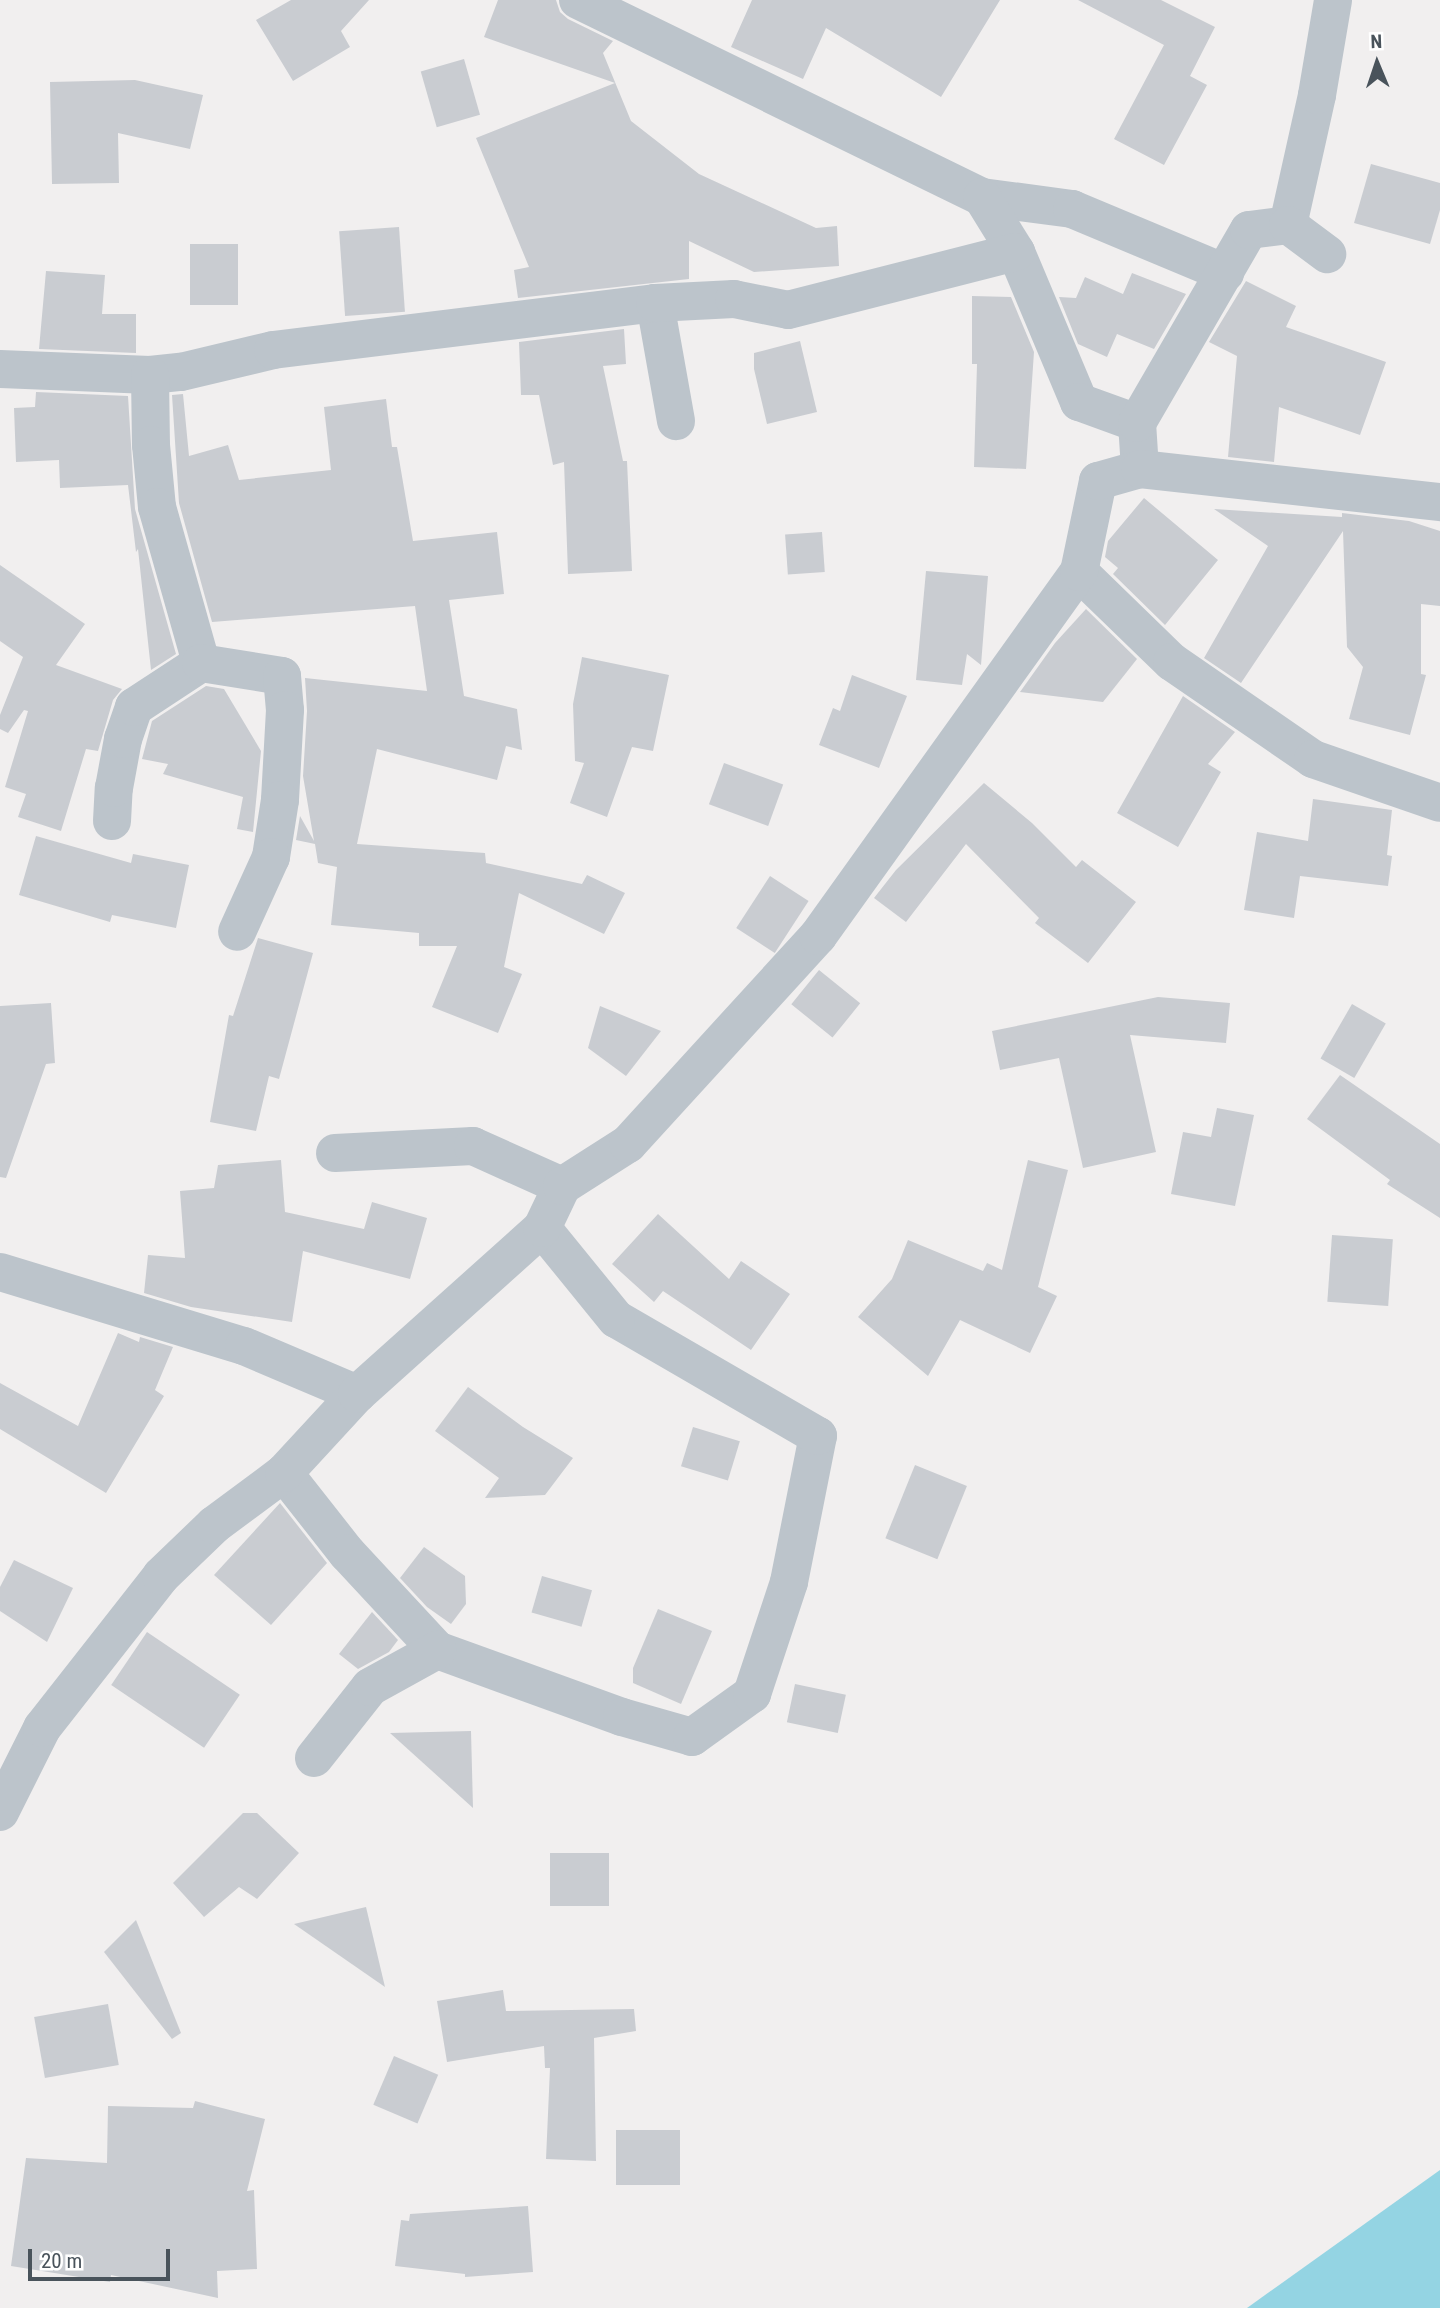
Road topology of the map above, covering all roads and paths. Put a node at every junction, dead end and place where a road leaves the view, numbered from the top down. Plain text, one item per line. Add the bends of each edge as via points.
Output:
1 (578, 0) edge
2 (1333, 0) edge
3 (982, 197) junction
4 (1288, 225) junction
5 (1016, 252) junction
6 (1327, 254) dead end
7 (1225, 273) junction
8 (655, 303) junction
9 (0, 369) edge
10 (150, 375) junction
11 (676, 421) dead end
12 (1137, 423) junction
13 (1140, 469) junction
14 (1440, 502) edge
15 (1079, 572) junction
16 (201, 663) junction
17 (1440, 803) edge
18 (112, 821) dead end
19 (237, 932) dead end
20 (335, 1153) dead end
21 (562, 1186) junction
22 (542, 1227) junction
23 (0, 1272) edge
24 (357, 1394) junction
25 (284, 1473) junction
26 (437, 1650) junction
27 (314, 1758) dead end
28 (0, 1812) edge

1 - 3 street
2 - 4 street
3 - 5 street
3 - 7 street via 1072,209
4 - 6 street
4 - 7 street via 1249,230
5 - 8 street via 788,310 734,299
5 - 12 street via 1079,402
7 - 12 street
8 - 10 street via 273,350
8 - 11 street
9 - 10 street
10 - 16 street via 150,445 158,507
12 - 13 street
13 - 14 street
13 - 15 street via 1098,481
15 - 17 street via 1172,662 1313,759
15 - 21 street via 818,936 628,1144
16 - 18 street via 134,707 121,751
16 - 19 street via 282,676 285,710 280,800 271,857
20 - 21 street via 473,1146
21 - 22 street
22 - 24 street
22 - 26 street via 616,1319 818,1436 789,1582 752,1694 692,1737 622,1717
23 - 24 street via 243,1346
24 - 25 street
25 - 26 street via 347,1553
25 - 28 street via 214,1525 161,1576 42,1728
26 - 27 street via 370,1687

